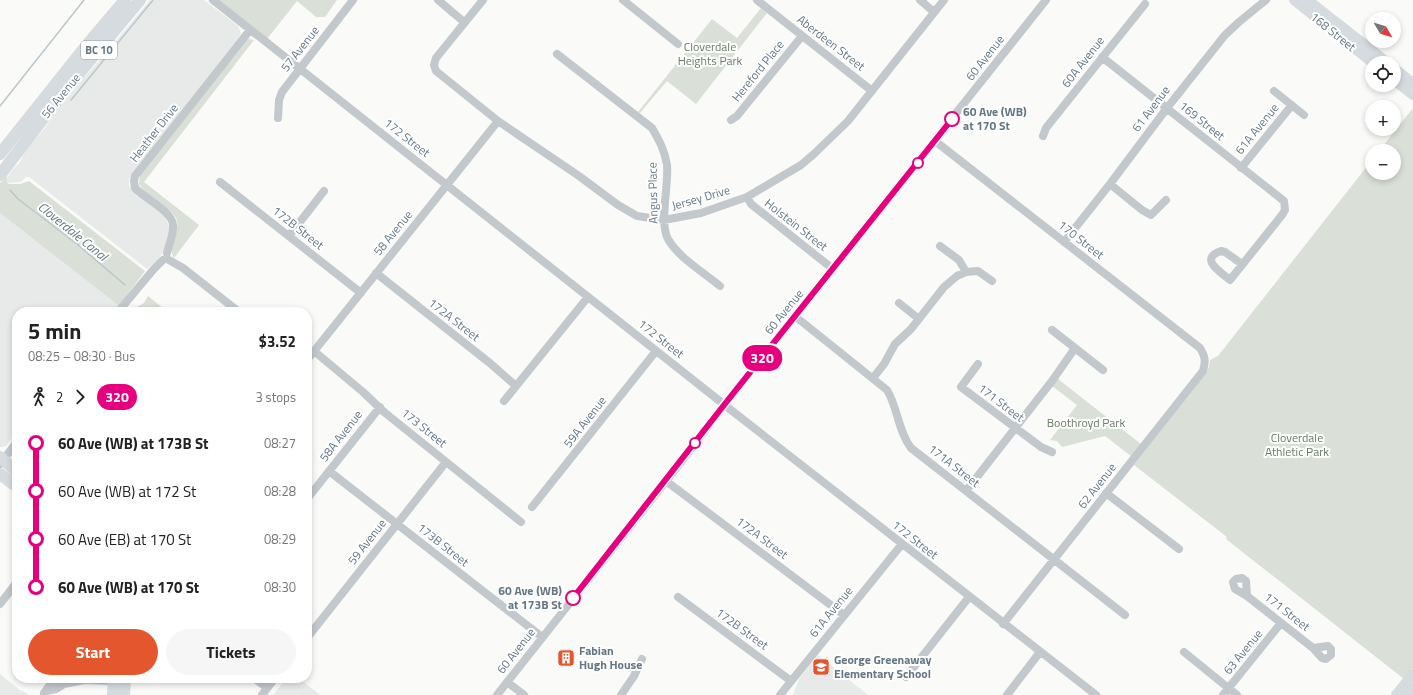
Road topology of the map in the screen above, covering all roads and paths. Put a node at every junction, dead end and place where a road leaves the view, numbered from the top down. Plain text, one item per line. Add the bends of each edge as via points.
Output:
1 (125, 0) edge
2 (140, 0) edge
3 (213, 0) edge
4 (354, 0) edge
5 (438, 0) edge
6 (483, 0) edge
7 (623, 0) edge
8 (757, 0) edge
9 (920, 0) edge
10 (944, 0) edge
11 (1266, 0) edge
12 (1294, 0) edge
13 (1301, 0) edge
14 (1308, 0) edge
15 (1043, 1) edge
16 (1144, 4) dead end
17 (934, 12) junction
18 (1334, 21) junction
19 (464, 22) junction
20 (250, 30) junction
21 (802, 36) junction
22 (678, 44) dead end
23 (557, 54) dead end
24 (1379, 56) edge
25 (1102, 57) junction
26 (1365, 57) edge
27 (300, 68) junction
28 (1401, 74) edge
29 (1413, 83) edge
30 (1401, 86) edge
31 (872, 91) junction
32 (1274, 91) dead end
33 (1413, 95) edge
34 (1292, 105) junction
35 (1167, 108) junction
36 (1304, 115) dead end
37 (278, 118) dead end
38 (731, 120) dead end
39 (498, 121) junction
40 (1042, 136) dead end
41 (935, 141) junction
42 (0, 154) edge
43 (1241, 168) junction
44 (0, 175) edge
45 (220, 182) dead end
46 (1110, 184) junction
47 (447, 185) junction
48 (324, 191) dead end
49 (747, 197) junction
50 (1166, 200) dead end
51 (664, 220) junction
52 (289, 236) junction
53 (1064, 242) junction
54 (940, 246) dead end
55 (167, 258) junction
56 (1242, 264) dead end
57 (833, 269) junction
58 (966, 272) junction
59 (376, 273) junction
60 (992, 281) dead end
61 (720, 286) dead end
62 (361, 293) junction
63 (588, 297) junction
64 (128, 301) junction
65 (900, 303) dead end
66 (123, 307) edge
67 (124, 307) edge
68 (233, 307) edge
69 (796, 317) junction
70 (919, 319) junction
71 (1052, 330) dead end
72 (1075, 348) junction
73 (314, 351) junction
74 (656, 351) junction
75 (312, 354) edge
76 (1205, 362) joint
77 (978, 364) dead end
78 (1103, 370) dead end
79 (873, 378) junction
80 (516, 386) junction
81 (504, 401) dead end
82 (724, 405) junction
83 (380, 407) junction
84 (1015, 429) junction
85 (12, 448) edge
86 (1052, 452) dead end
87 (1, 460) edge
88 (446, 462) junction
89 (12, 468) edge
90 (329, 471) junction
91 (0, 474) edge
92 (666, 482) junction
93 (12, 483) edge
94 (966, 491) junction
95 (312, 493) edge
96 (1106, 493) junction
97 (532, 507) dead end
98 (521, 522) dead end
99 (397, 524) junction
100 (902, 544) junction
101 (1179, 549) dead end
102 (1054, 559) junction
103 (12, 588) edge
104 (1247, 596) dead end
105 (678, 597) dead end
106 (969, 597) junction
107 (0, 604) edge
108 (844, 615) junction
109 (1125, 615) dead end
110 (1282, 623) junction
111 (1003, 624) junction
112 (312, 632) edge
113 (542, 637) junction
114 (1313, 648) dead end
115 (1040, 652) junction
116 (1184, 652) dead end
117 (642, 659) dead end
118 (1413, 674) edge
119 (906, 677) dead end
120 (791, 681) junction
121 (507, 682) junction
122 (51, 683) edge
123 (69, 683) edge
124 (118, 683) edge
125 (121, 683) edge
126 (258, 683) edge
127 (271, 683) edge
128 (1413, 688) edge
129 (265, 692) edge
130 (1226, 692) edge
131 (44, 693) edge
132 (113, 695) edge
133 (124, 695) edge
134 (497, 695) edge
135 (524, 695) edge
136 (621, 695) edge
137 (780, 695) edge
138 (1007, 695) edge
139 (1096, 695) edge
140 (1237, 695) edge
141 (1396, 695) edge
142 (1408, 695) edge

1 - 42 highway, 56 Avenue / BC 10
2 - 44 highway, 56 Avenue / BC 10 via 58,99
3 - 20 street, 172 Street
4 - 27 street, 57 Avenue
5 - 19 street
6 - 19 street
7 - 22 street
8 - 21 street, Aberdeen Street
9 - 17 street
10 - 17 street, Jersey Drive
11 - 35 street, 61 Avenue via 1229,30
12 - 26 main road, 168 Street
13 - 18 main road
14 - 18 main road, 168 Street
15 - 41 street, 60 Avenue
16 - 25 street, 60A Avenue
17 - 31 street, Jersey Drive
18 - 24 main road, 168 Street
19 - 39 street, Jersey Drive via 436,58 434,68 439,75
20 - 27 street, 172 Street
20 - 55 street, Heather Drive via 135,176 135,188 173,222
21 - 31 street, Aberdeen Street
21 - 38 street, Hereford Place via 737,116
23 - 51 street, Angus Place via 652,128 662,145 667,166
25 - 35 street, 169 Street
25 - 40 street, 60A Avenue
27 - 37 street, 57 Avenue via 282,92
27 - 47 street, 172 Street
28 - 29 main road
30 - 33 main road
31 - 49 street, Jersey Drive via 848,121 815,153
32 - 34 street, 61A Avenue
34 - 36 street, 61A Avenue
34 - 43 street, 61A Avenue
35 - 43 street, 169 Street
35 - 46 street, 61 Avenue
39 - 47 street, 58 Avenue
39 - 51 street, Jersey Drive via 618,205 637,216
41 - 53 street, 170 Street
41 - 57 street, 60 Avenue
43 - 56 street, 169 Street via 1281,198 1286,205 1282,216
45 - 52 street, 172B Street
46 - 50 street via 1151,215
46 - 53 street, 61 Avenue
47 - 59 street, 58 Avenue
47 - 63 street, 172 Street
48 - 52 street
49 - 51 street, Jersey Drive via 701,213
49 - 57 street, Holstein Street via 751,204
51 - 61 street, Angus Place via 667,237 677,251
52 - 62 street, 172B Street
53 - 76 street, 170 Street via 1200,348
54 - 58 street via 959,260
55 - 64 street via 152,270
55 - 68 street
57 - 69 street, 60 Avenue
58 - 60 street via 978,271
58 - 70 street via 944,287
59 - 62 street, 58 Avenue
59 - 80 street, 172A Street
62 - 73 street, 58 Avenue
63 - 74 street, 172 Street
63 - 80 street
64 - 66 street
64 - 67 street
65 - 70 street
69 - 79 street, 171A Street
69 - 82 street, 60 Avenue
70 - 79 street via 895,344
71 - 72 street
72 - 78 street
72 - 84 street
73 - 75 street, 58 Avenue
73 - 83 street, 173 Street
74 - 82 street, 172 Street
74 - 97 street, 59A Avenue
76 - 96 street, 62 Avenue via 1203,371
77 - 84 street, 171 Street via 961,387
79 - 94 street, 171A Street via 887,390 892,399 904,440
80 - 81 street
82 - 92 street, 60 Avenue
82 - 100 street, 172 Street
83 - 88 street, 173 Street
83 - 90 street, 58A Avenue
84 - 86 street, 171 Street via 1040,447
84 - 94 street
85 - 87 street
87 - 89 highway
88 - 98 street, 173 Street
88 - 99 street, 59 Avenue
90 - 95 street, 58A Avenue
90 - 99 street, 173B Street
91 - 93 highway
92 - 108 street, 172A Street
92 - 113 street, 60 Avenue
94 - 102 street, 171A Street
96 - 101 street
96 - 102 street, 62 Avenue
99 - 112 street, 59 Avenue
99 - 113 street, 173B Street
100 - 106 street, 172 Street
100 - 108 street, 61A Avenue
102 - 109 street, 171A Street
102 - 111 street, 62 Avenue
103 - 107 street
104 - 110 street, 171 Street
105 - 120 street, 172B Street
106 - 111 street, 172 Street
106 - 119 street
108 - 120 street, 61A Avenue
110 - 114 street, 171 Street
110 - 130 street, 63 Avenue
111 - 115 street, 172 Street
113 - 121 street, 60 Avenue
115 - 138 street
115 - 139 street, 172 Street
116 - 130 street
117 - 136 street
118 - 141 main road
120 - 137 street, 61A Avenue
121 - 134 street, 60 Avenue
121 - 135 street
122 - 131 street
123 - 131 street
124 - 132 highway
125 - 133 highway
126 - 129 street
127 - 129 street
128 - 142 main road
130 - 140 street

